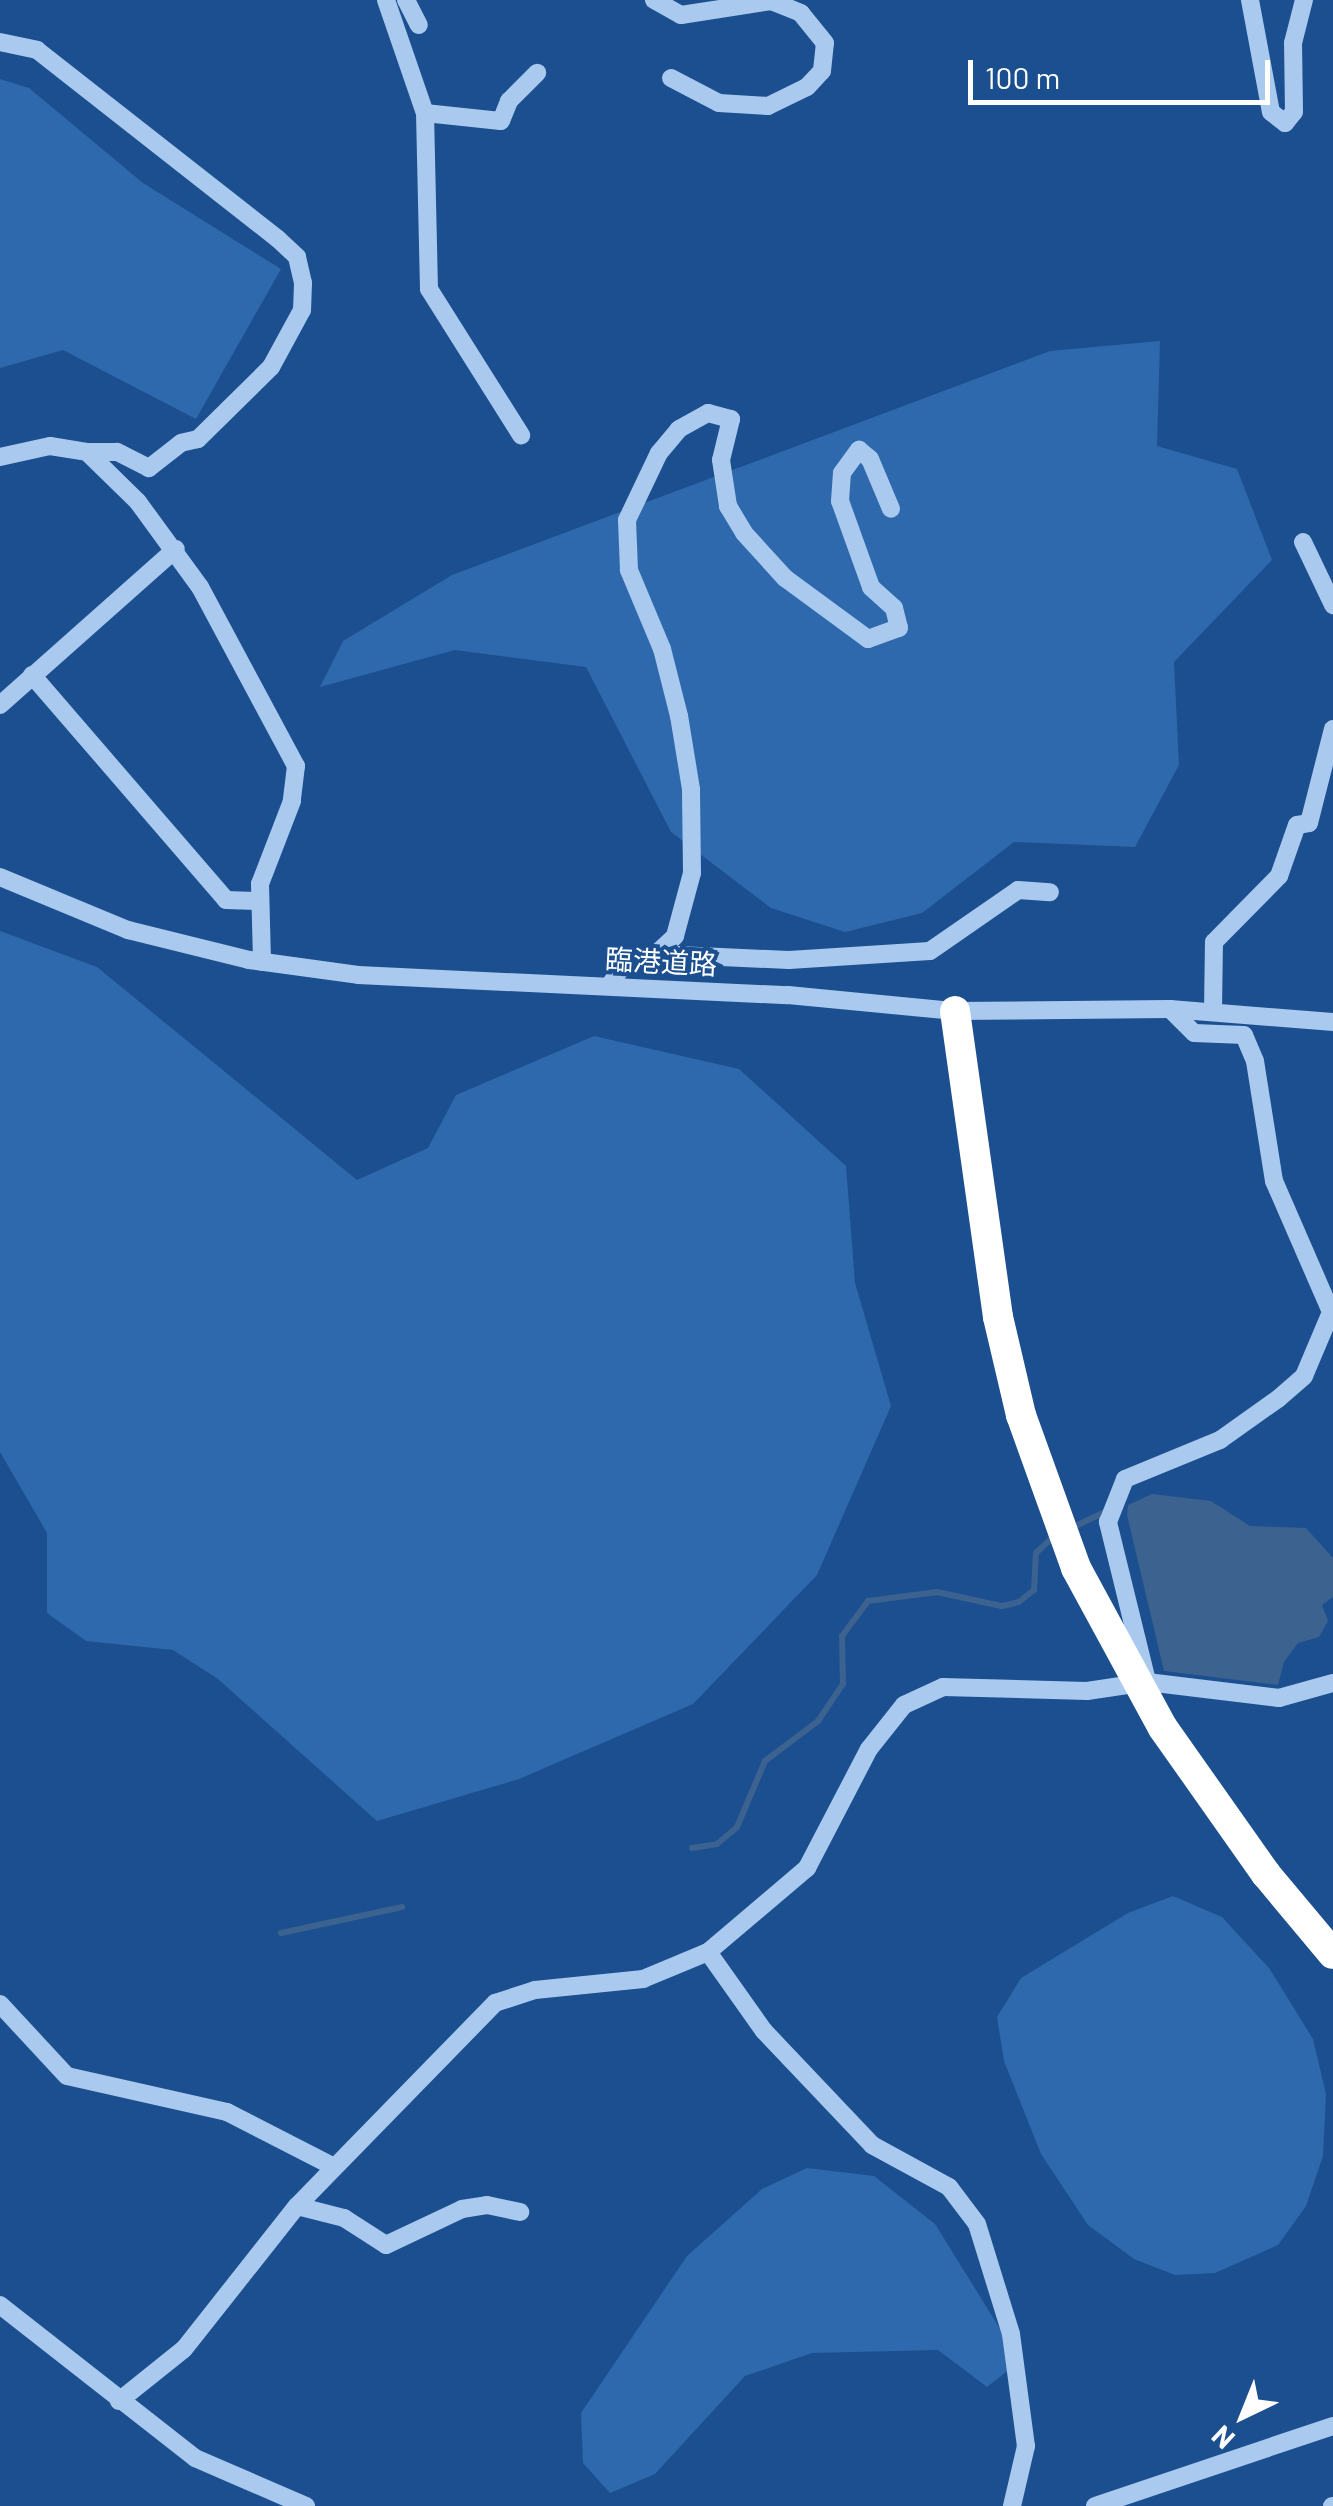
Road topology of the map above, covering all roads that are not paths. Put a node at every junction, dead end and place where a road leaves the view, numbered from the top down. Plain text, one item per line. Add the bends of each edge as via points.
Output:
1 (386, 0) edge
2 (406, 0) edge
3 (1250, 0) edge
4 (1304, 0) edge
5 (657, 1) edge
6 (775, 1) edge
7 (419, 25) dead end
8 (0, 42) edge
9 (537, 73) dead end
10 (672, 78) dead end
11 (425, 114) junction
12 (522, 435) dead end
13 (87, 452) junction
14 (0, 457) edge
15 (892, 509) dead end
16 (1303, 542) dead end
17 (176, 549) junction
18 (1333, 605) edge
19 (32, 675) junction
20 (0, 705) edge
21 (1333, 729) edge
22 (0, 877) edge
23 (1050, 892) dead end
24 (260, 902) junction
25 (656, 954) junction
26 (262, 962) junction
27 (610, 985) junction
28 (1170, 1010) junction
29 (954, 1011) junction
30 (1213, 1011) junction
31 (1333, 1022) edge
32 (1147, 1682) junction
33 (1333, 1683) edge
34 (708, 1952) junction
35 (1333, 1954) edge
36 (0, 2004) edge
37 (334, 2167) junction
38 (298, 2206) junction
39 (520, 2212) dead end
40 (0, 2306) edge
41 (119, 2401) junction
42 (1333, 2426) edge
43 (306, 2506) edge
44 (1012, 2506) edge
45 (1095, 2506) edge

1 - 11 street
2 - 7 street
3 - 4 street via 1271,112 1284,124 1294,112 1292,43
5 - 6 street via 681,15
6 - 10 street via 801,14 825,43 822,71 806,87 768,106 718,103
8 - 13 street via 37,50 278,238 297,257 304,283 302,310 271,368 198,440 149,468 116,452
9 - 11 street via 508,101 501,121
11 - 12 street via 428,289
13 - 14 street via 50,446
13 - 17 street
15 - 25 street via 870,459 859,450 842,473 840,501 871,587 894,608 898,628 868,639 785,578 744,533 728,506 721,460 731,419 722,412 678,429 639,486 626,520 629,570 662,649 690,789 692,874 684,914 675,936
16 - 18 street
17 - 19 street
17 - 24 street via 296,766
19 - 20 street
19 - 24 street via 226,900
21 - 30 street via 1310,823 1297,825 1279,876 1214,942
22 - 26 street, 臨港道路 via 128,930
23 - 25 street via 1018,890 930,951 789,960
24 - 26 street
25 - 27 street via 629,956
26 - 27 street, 臨港道路 via 440,981
27 - 29 street, 臨港道路
28 - 29 street, 臨港道路
28 - 30 street, 臨港道路
28 - 32 street via 1194,1033 1244,1035 1274,1181 1331,1312 1304,1376 1279,1398 1220,1440 1124,1480 1116,1496 1108,1522
29 - 35 highway, bridge via 998,1317 1022,1414 1076,1568 1163,1728 1266,1874
30 - 31 street, 臨港道路
32 - 33 street via 1279,1698
32 - 34 street via 1087,1690 943,1686 904,1705 869,1749 807,1868
34 - 37 street via 643,1979 534,1990 495,2003
34 - 44 street via 764,2031 872,2145 949,2186 977,2224 1011,2334 1026,2446
36 - 37 street via 66,2076 227,2112
37 - 38 street
38 - 39 street via 344,2218 386,2245 462,2209
38 - 41 street via 184,2348
40 - 41 street
41 - 43 street via 195,2458
42 - 45 street

